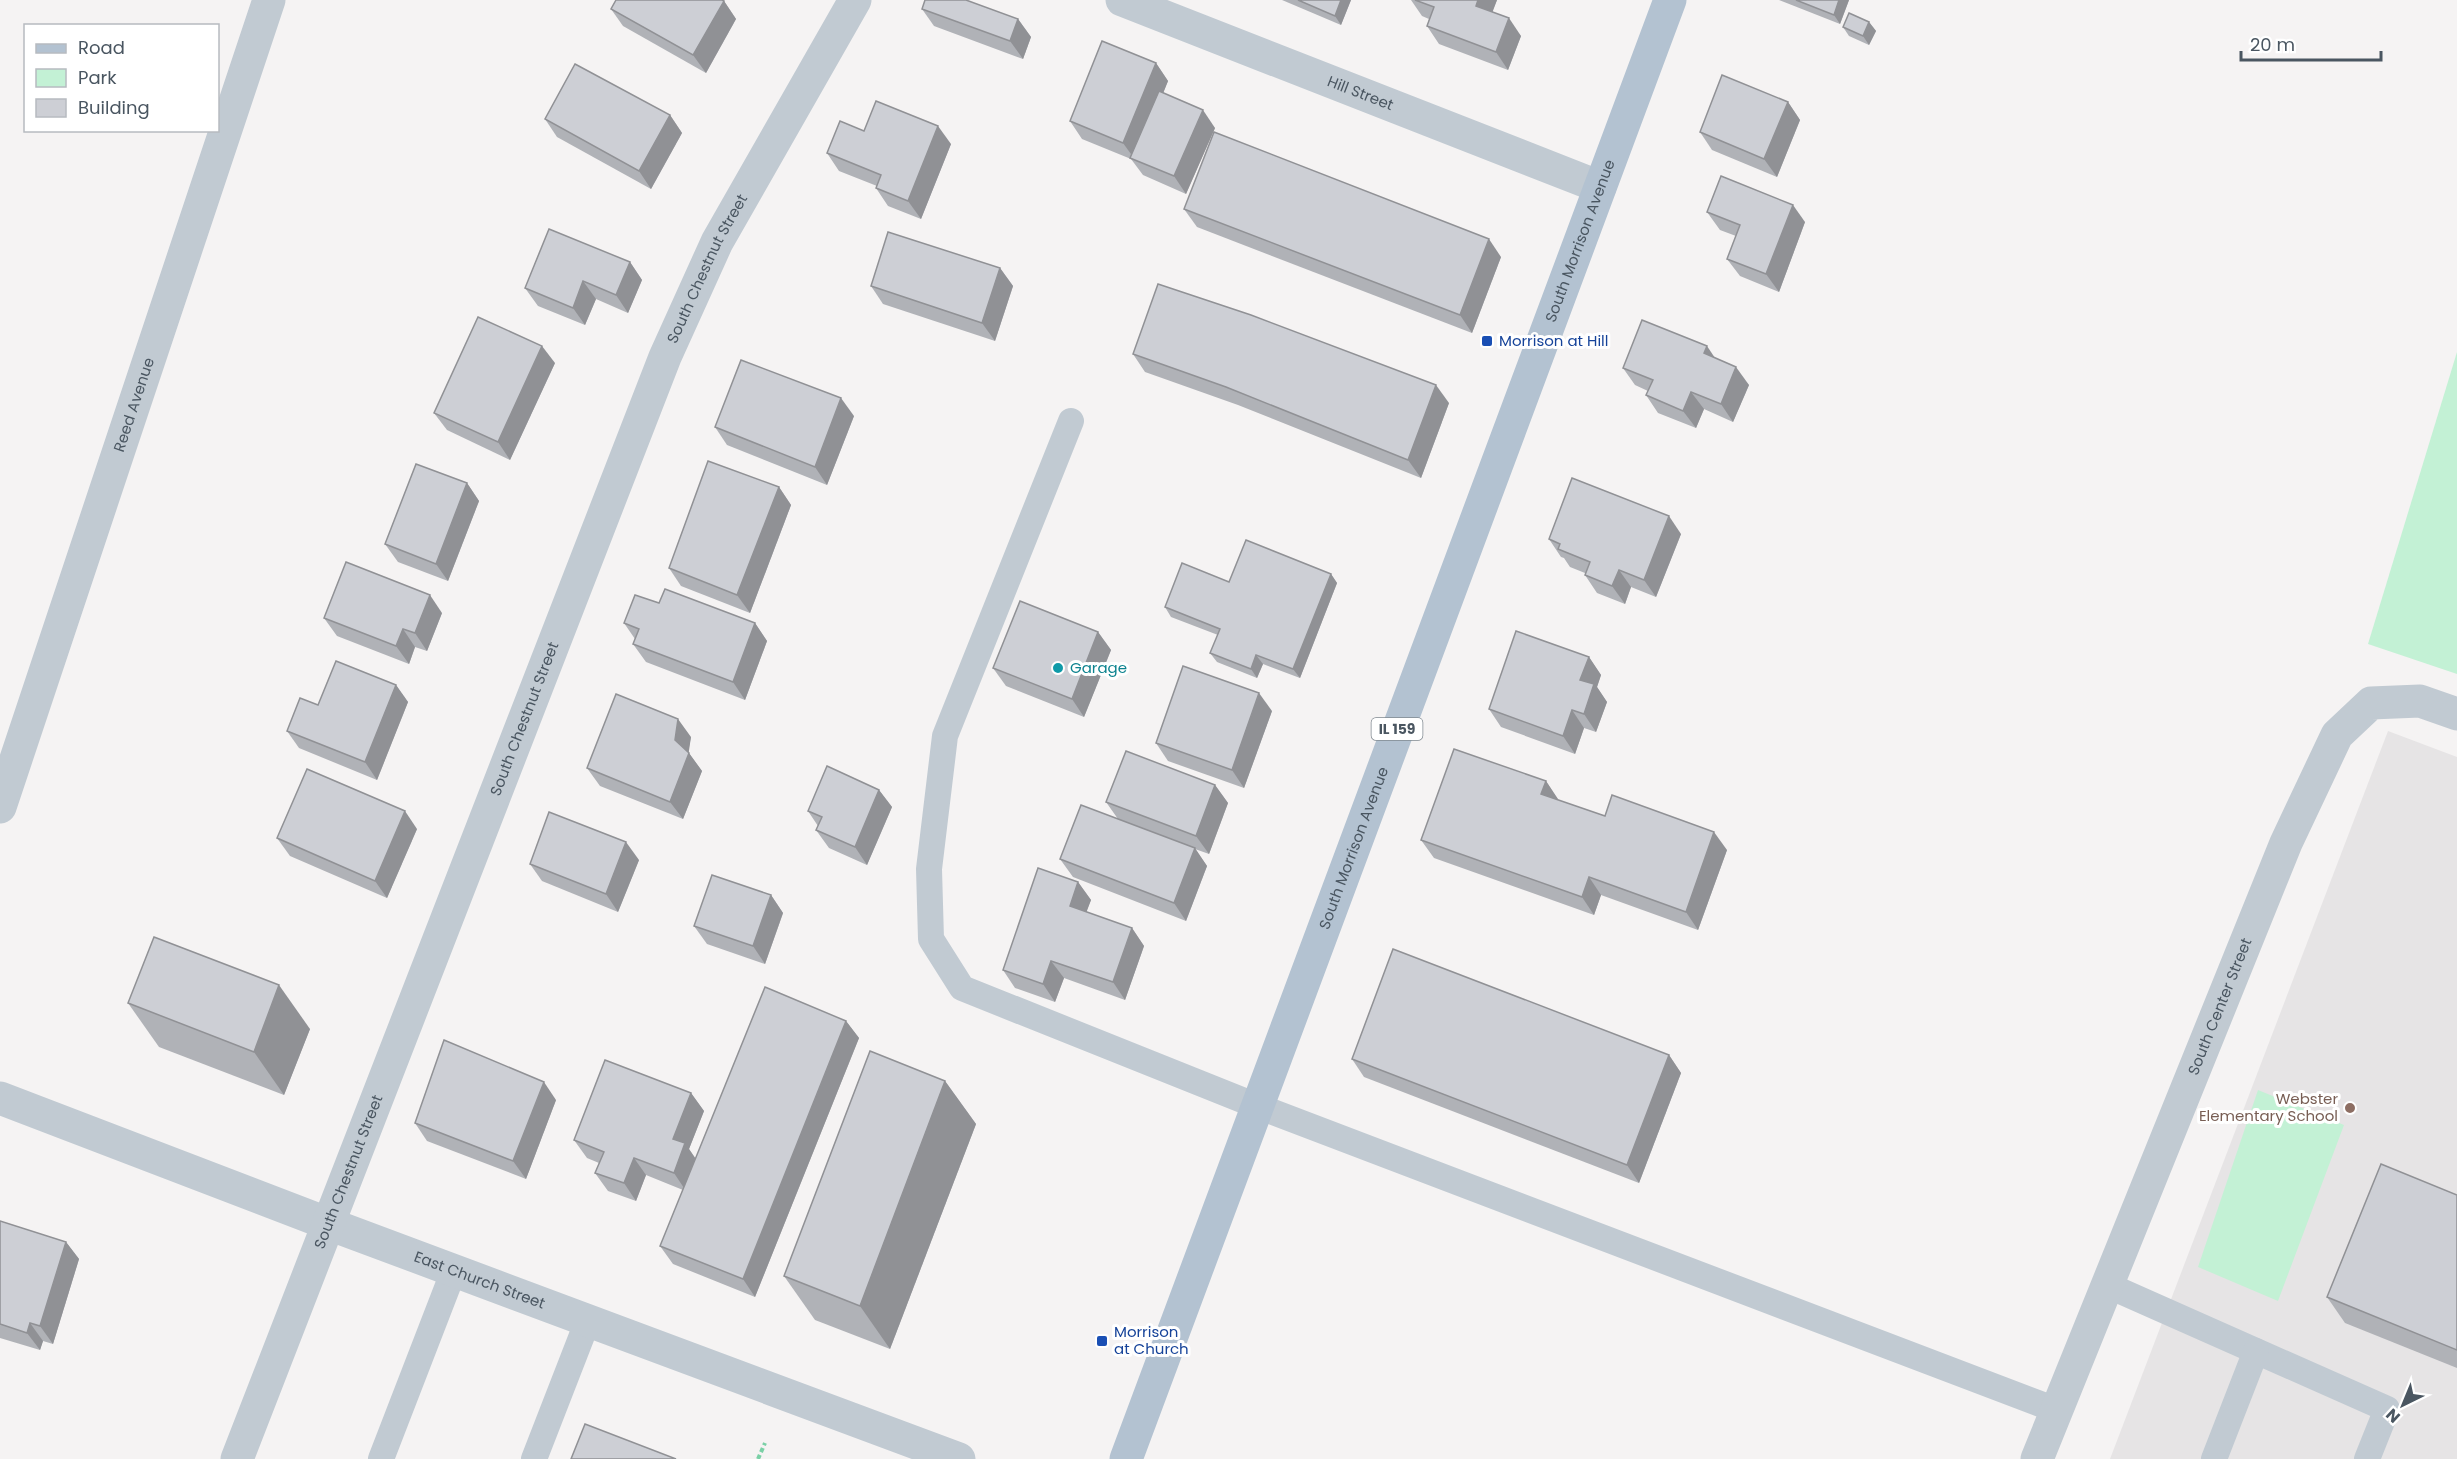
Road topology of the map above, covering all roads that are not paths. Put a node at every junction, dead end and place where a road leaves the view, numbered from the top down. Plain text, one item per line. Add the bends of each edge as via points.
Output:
1 (269, 0) edge
2 (855, 0) edge
3 (1122, 0) edge
4 (1670, 0) edge
5 (1600, 187) junction
6 (1071, 421) dead end
7 (2457, 714) edge
8 (0, 807) edge
9 (0, 1098) edge
10 (1257, 1106) junction
11 (329, 1224) junction
12 (453, 1270) junction
13 (2107, 1285) junction
14 (588, 1320) junction
15 (2256, 1351) junction
16 (2056, 1410) junction
17 (237, 1459) edge
18 (381, 1459) edge
19 (534, 1459) edge
20 (959, 1459) edge
21 (1126, 1459) edge
22 (2037, 1459) edge
23 (2214, 1459) edge
24 (2367, 1459) edge

1 - 8 street, Reed Avenue
2 - 11 street, South Chestnut Street via 717,242 665,357
3 - 5 street, Hill Street
4 - 5 main road, South Morrison Avenue / IL 159
5 - 10 main road, South Morrison Avenue / IL 159
6 - 10 lane via 945,736 929,869 931,939 962,988
7 - 13 street, South Center Street via 2420,701 2371,703 2337,735 2286,843
9 - 11 street, East Church Street
10 - 16 lane
10 - 21 main road, South Morrison Avenue / IL 159
11 - 12 street, East Church Street
11 - 17 street, South Chestnut Street
12 - 14 street, East Church Street
12 - 18 lane
13 - 15 lane
13 - 16 street, South Center Street
14 - 19 lane
14 - 20 street, East Church Street
15 - 23 lane
15 - 24 lane via 2387,1408
16 - 22 street, South Center Street

